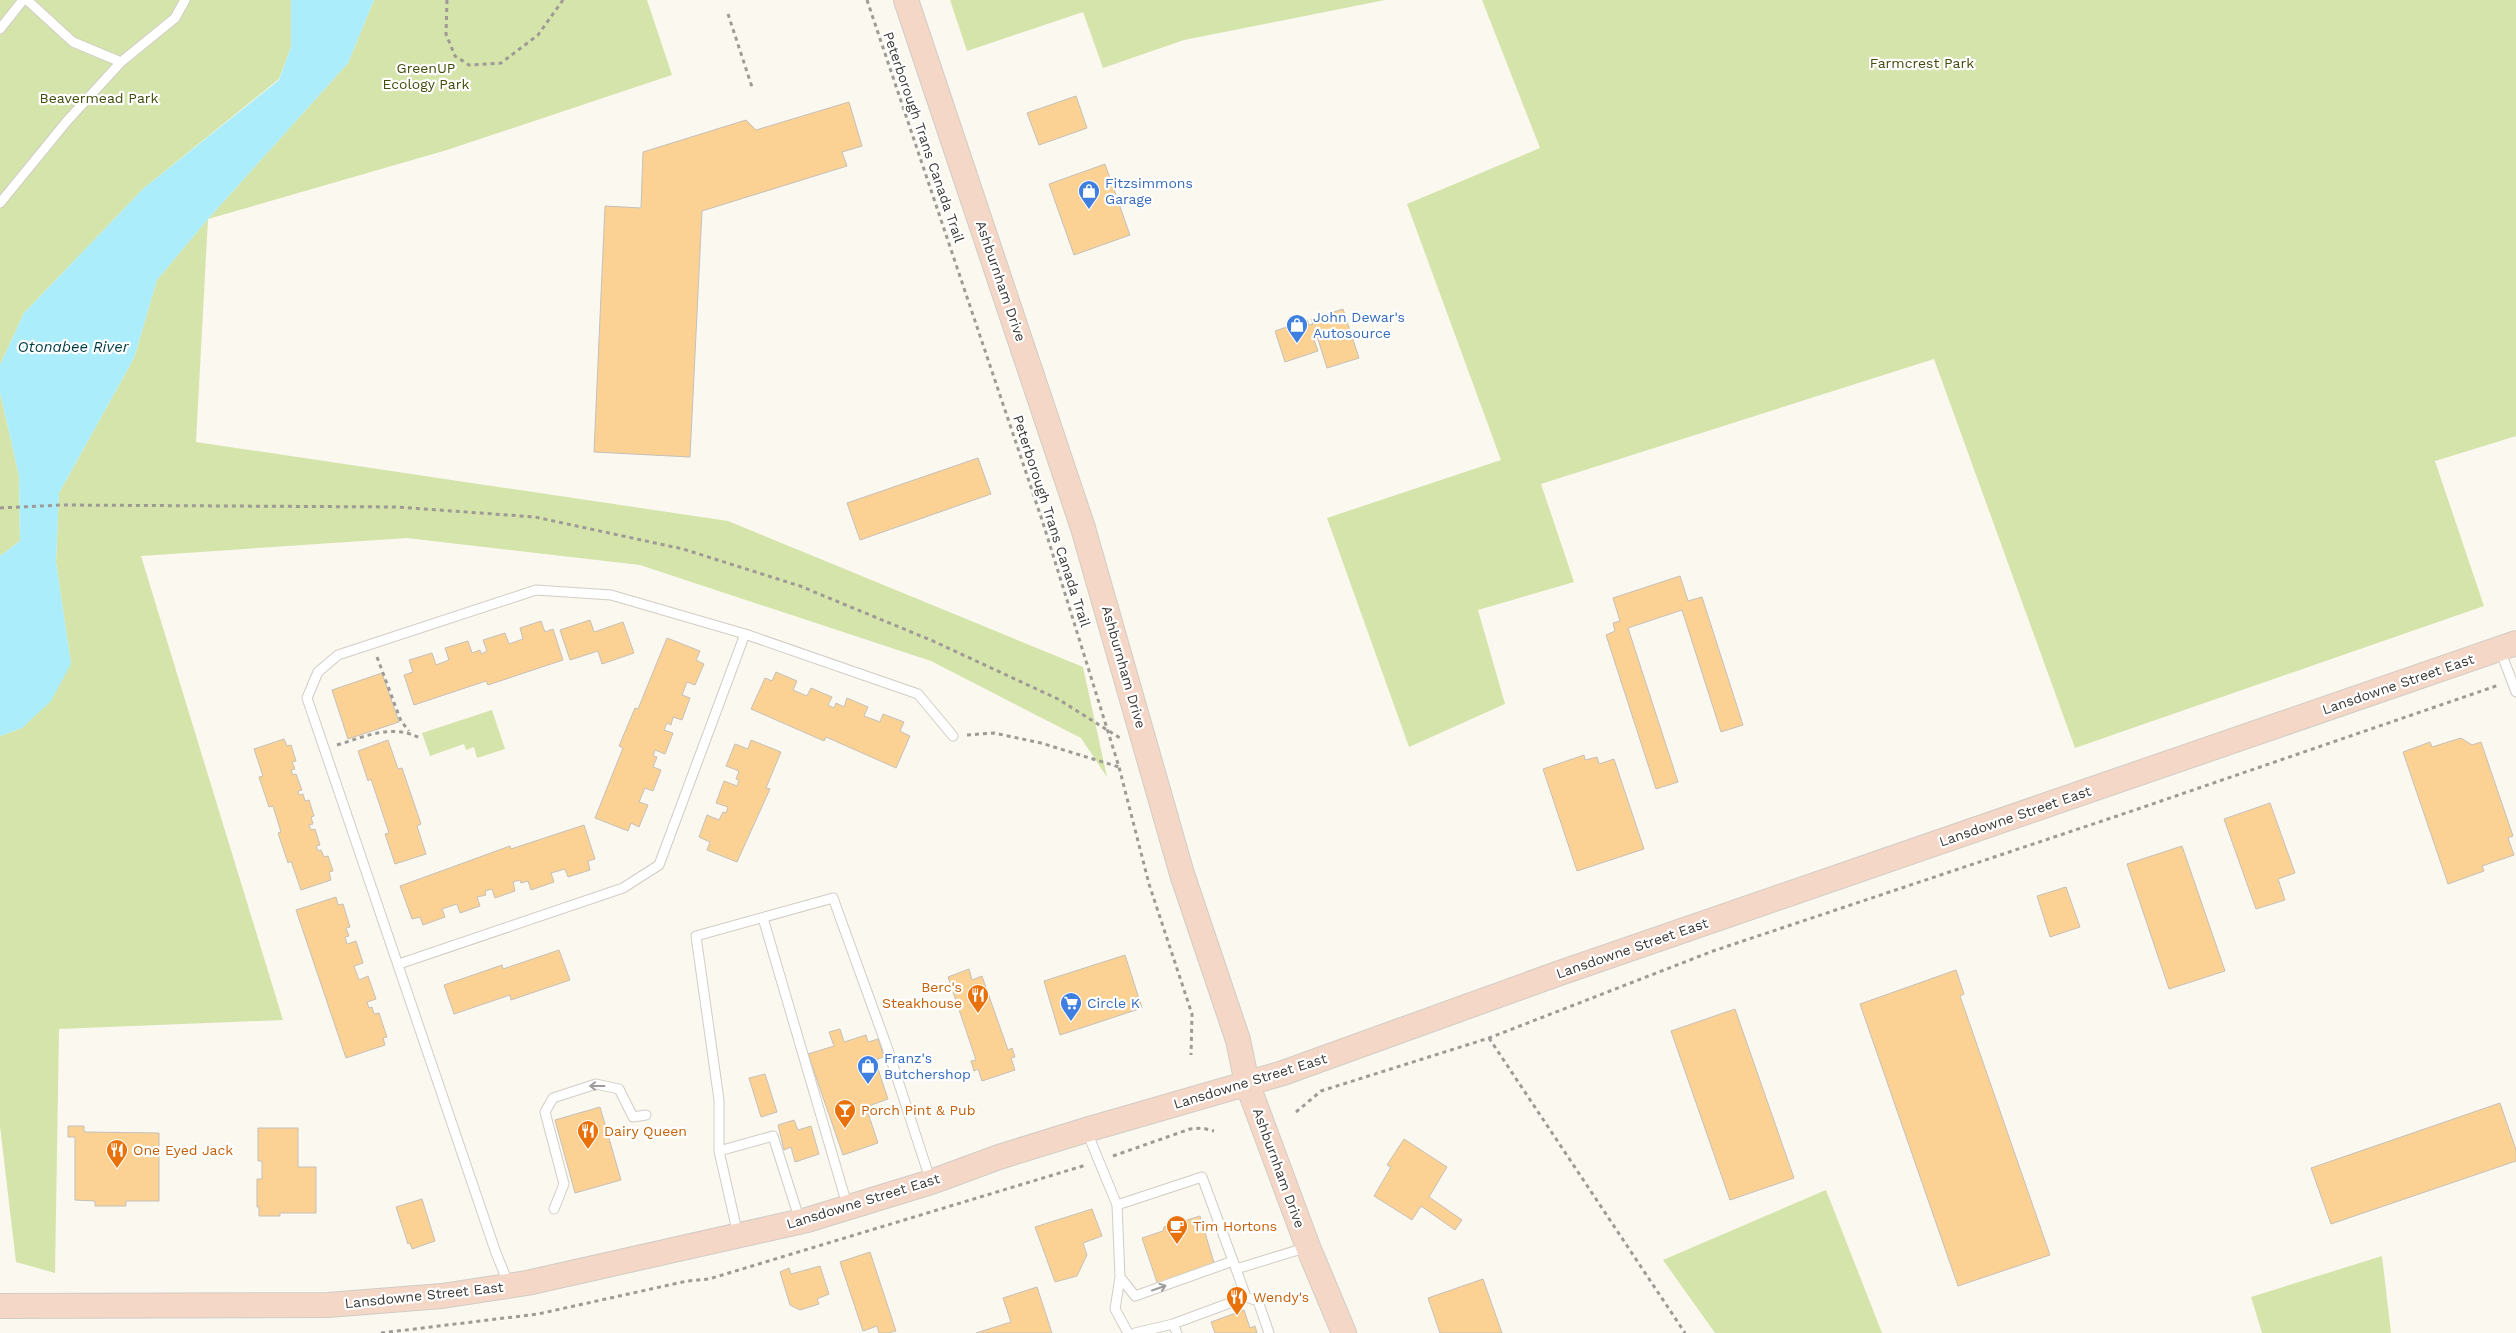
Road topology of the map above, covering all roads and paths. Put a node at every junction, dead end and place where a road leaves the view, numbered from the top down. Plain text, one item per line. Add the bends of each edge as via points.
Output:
1 (22, 0) edge
2 (28, 0) edge
3 (185, 0) edge
4 (447, 0) edge
5 (563, 0) edge
6 (867, 0) edge
7 (906, 0) edge
8 (728, 14) dead end
9 (0, 29) edge
10 (121, 62) junction
11 (752, 86) dead end
12 (0, 203) edge
13 (0, 508) edge
14 (745, 634) junction
15 (372, 644) junction
16 (2508, 646) edge
17 (2512, 680) junction
18 (2516, 692) edge
19 (1108, 730) junction
20 (409, 732) junction
21 (953, 736) joint
22 (422, 739) dead end
23 (324, 749) junction
24 (1149, 756) junction
25 (1119, 767) junction
26 (763, 918) junction
27 (398, 964) junction
28 (1489, 1038) junction
29 (1191, 1055) dead end
30 (1248, 1083) junction
31 (1296, 1112) dead end
32 (646, 1115) dead end
33 (1086, 1130) junction
34 (1214, 1131) dead end
35 (719, 1151) junction
36 (1099, 1161) junction
37 (931, 1182) junction
38 (1117, 1205) junction
39 (848, 1208) junction
40 (554, 1209) dead end
41 (801, 1222) junction
42 (738, 1235) junction
43 (1308, 1247) junction
44 (1234, 1265) junction
45 (1120, 1277) junction
46 (510, 1286) junction
47 (1246, 1297) junction
48 (0, 1306) edge
49 (1175, 1329) edge
50 (381, 1333) edge
51 (1128, 1333) edge
52 (1135, 1333) edge
53 (1269, 1333) edge
54 (1344, 1333) edge
55 (1685, 1333) edge

1 - 9 lane
2 - 10 lane via 73,42
3 - 10 lane via 175,18
4 - 5 path via 446,34 455,56 469,65 501,63 538,35
6 - 19 path, Peterborough Trans Canada Trail via 1043,523
7 - 24 main road, Ashburnham Drive via 1083,528
8 - 11 path
10 - 12 lane via 67,121
13 - 19 path via 62,505 397,507 535,517 665,545 800,586 933,641 1058,699
14 - 15 lane via 611,595 536,590
14 - 21 lane via 918,694
14 - 27 lane via 659,865 624,888
15 - 20 path via 401,721
15 - 23 lane via 338,655 318,672 307,698
16 - 17 lane
16 - 30 main road, Lansdowne Street East
17 - 18 lane
17 - 28 path via 1713,951
19 - 24 path
19 - 25 path, Peterborough Trans Canada Trail
20 - 22 path
20 - 23 path via 384,731
21 - 25 path via 994,733 1041,743
23 - 27 lane
24 - 30 main road, Ashburnham Drive via 1182,874 1238,1040
25 - 29 path, Peterborough Trans Canada Trail via 1149,884 1192,1014
26 - 35 lane via 696,936 719,1100
26 - 37 lane via 833,898
26 - 39 lane
27 - 46 lane
28 - 31 path via 1321,1091
28 - 55 path
30 - 33 main road, Lansdowne Street East
30 - 43 main road, Ashburnham Drive
32 -> 40 lane via 633,1117 619,1089 596,1084 553,1098 545,1112 564,1184
33 - 36 lane
33 - 37 main road, Lansdowne Street East
34 - 36 path via 1190,1130
35 - 41 lane via 774,1136
35 - 42 lane
36 - 38 lane
36 - 50 path via 709,1279 538,1314
37 - 39 main road, Lansdowne Street East
38 - 44 lane via 1202,1178
38 - 45 lane
39 - 41 main road, Lansdowne Street East
41 - 42 main road, Lansdowne Street East
42 - 46 main road, Lansdowne Street East
43 - 44 lane
43 - 54 main road, Ashburnham Drive
45 -> 44 lane via 1136,1296
44 - 47 lane
45 - 51 lane via 1116,1309
46 - 48 main road, Lansdowne Street East via 442,1296 328,1305
47 - 49 lane
47 - 53 lane via 1258,1301
49 - 52 lane

